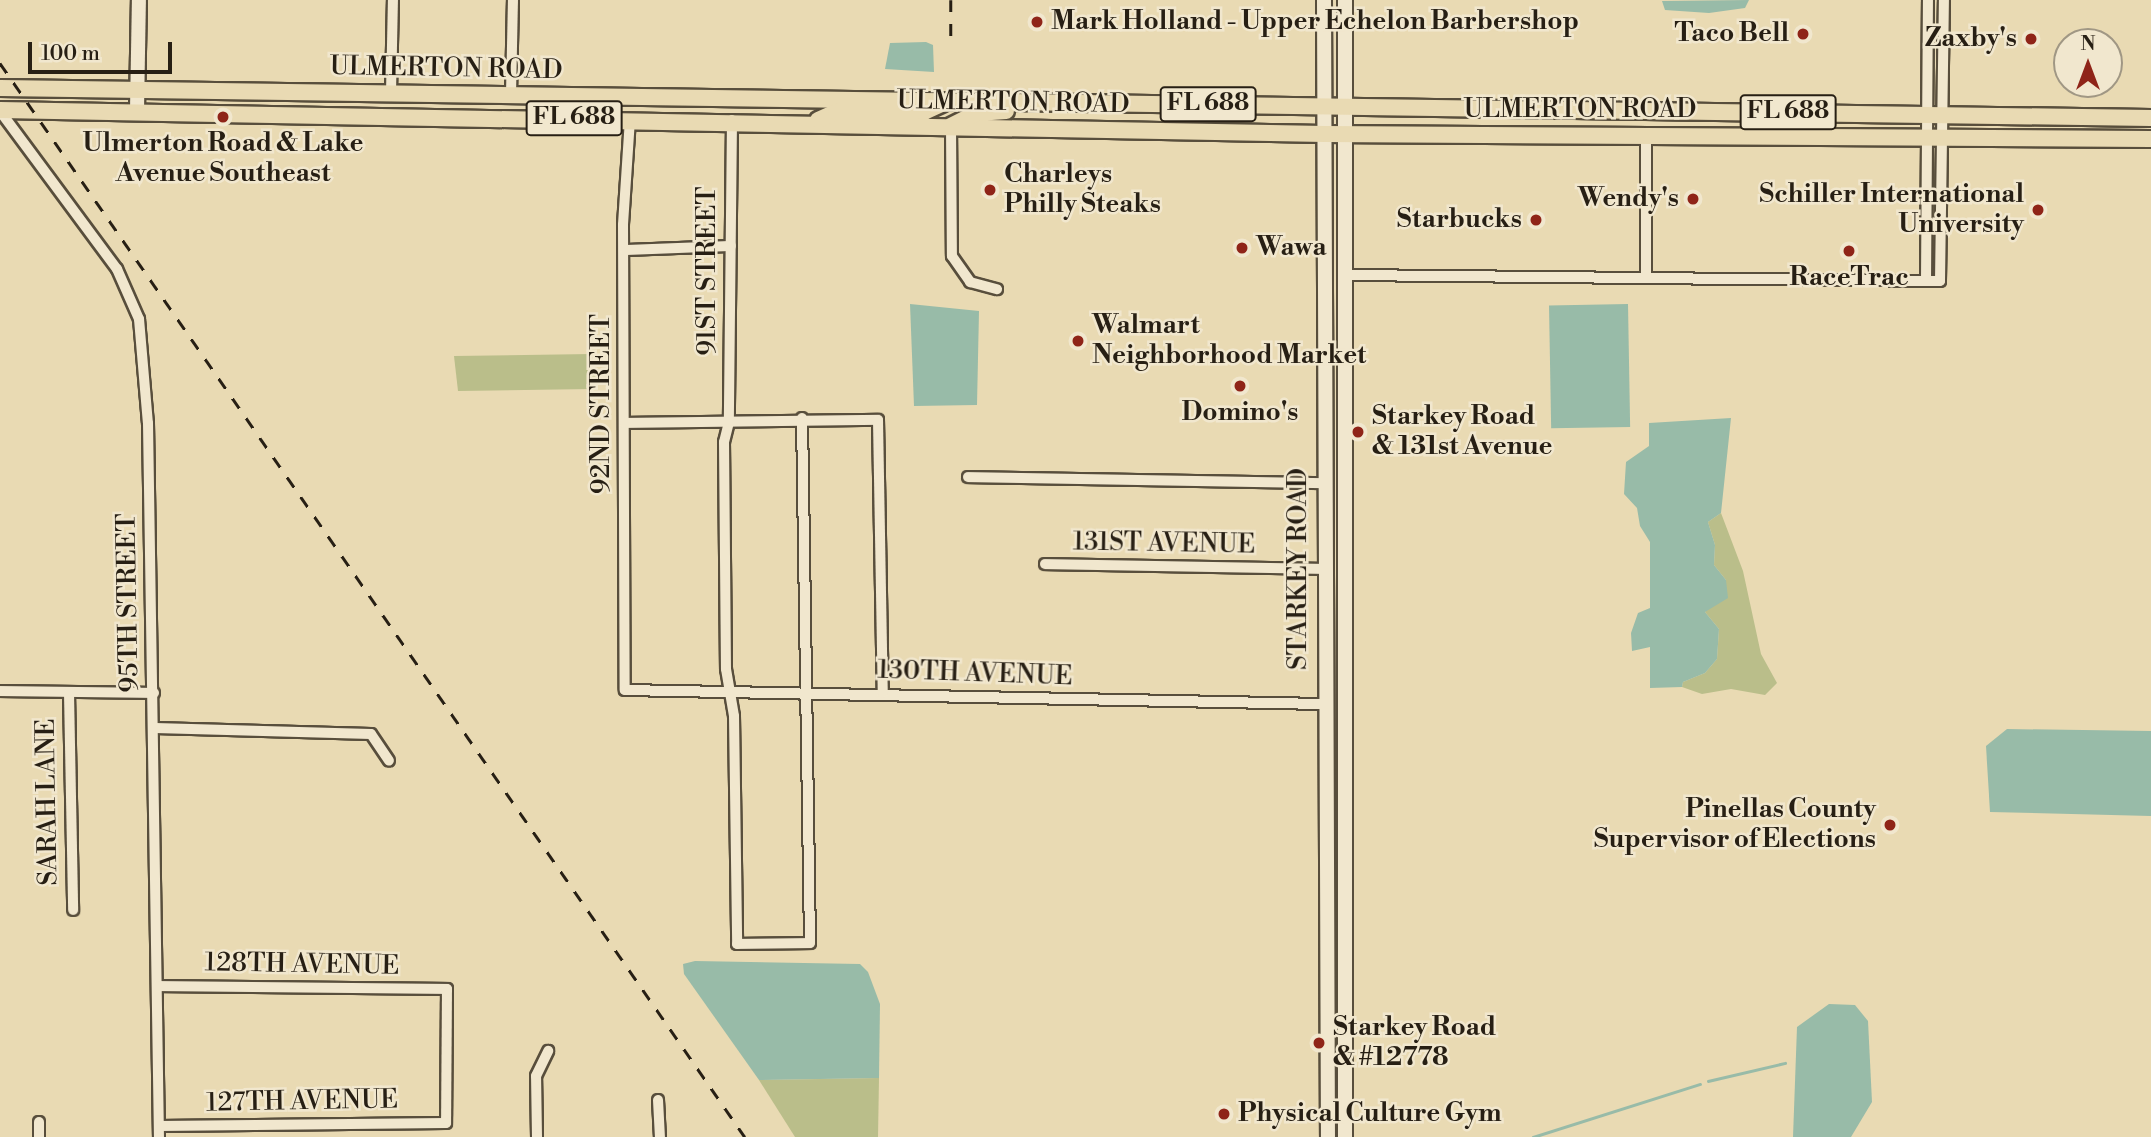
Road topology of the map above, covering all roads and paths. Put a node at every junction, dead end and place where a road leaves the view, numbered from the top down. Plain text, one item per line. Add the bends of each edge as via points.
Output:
1 (139, 0) edge
2 (393, 0) edge
3 (513, 0) edge
4 (1324, 0) edge
5 (1345, 0) edge
6 (1928, 0) edge
7 (1944, 0) edge
8 (0, 88) edge
9 (138, 89) junction
10 (391, 93) junction
11 (511, 94) junction
12 (769, 98) junction
13 (948, 100) junction
14 (1016, 102) junction
15 (1324, 107) junction
16 (1345, 107) junction
17 (0, 110) edge
18 (137, 110) junction
19 (345, 113) junction
20 (1926, 115) junction
21 (1943, 115) junction
22 (2151, 118) edge
23 (630, 119) junction
24 (732, 120) junction
25 (813, 123) junction
26 (951, 126) junction
27 (1346, 133) junction
28 (1325, 134) junction
29 (1646, 135) junction
30 (1933, 136) junction
31 (2151, 139) edge
32 (731, 246) junction
33 (625, 250) junction
34 (1346, 275) junction
35 (1646, 276) junction
36 (1926, 281) junction
37 (997, 289) dead end
38 (1323, 397) junction
39 (802, 418) junction
40 (729, 422) junction
41 (625, 423) junction
42 (1346, 428) junction
43 (968, 477) dead end
44 (1322, 483) junction
45 (1045, 564) dead end
46 (1323, 569) junction
47 (1345, 684) junction
48 (625, 690) joint
49 (0, 691) edge
50 (69, 693) junction
51 (154, 693) junction
52 (733, 693) junction
53 (883, 693) junction
54 (807, 694) junction
55 (1324, 704) junction
56 (155, 728) junction
57 (389, 761) dead end
58 (1345, 787) junction
59 (74, 910) dead end
60 (158, 986) junction
61 (548, 1051) dead end
62 (658, 1100) dead end
63 (39, 1122) dead end
64 (446, 1123) joint
65 (159, 1131) edge
66 (39, 1137) edge
67 (537, 1137) edge
68 (660, 1137) edge
69 (1328, 1137) edge
70 (1345, 1137) edge

1 - 9 main road
2 - 10 street
3 - 11 street
4 - 15 main road, STARKEY ROAD
5 - 16 main road, STARKEY ROAD
6 - 20 street
7 - 21 street
8 - 9 main road, ULMERTON ROAD / FL 688
9 - 10 main road, ULMERTON ROAD / FL 688
9 - 18 main road
10 - 11 main road, ULMERTON ROAD / FL 688
11 - 12 main road, ULMERTON ROAD / FL 688
11 - 19 main road via 487,105 356,104
12 - 13 main road, ULMERTON ROAD / FL 688
12 - 23 main road via 749,110 655,109
13 - 14 main road, ULMERTON ROAD / FL 688
13 - 25 main road via 923,112 836,112
14 - 15 main road, ULMERTON ROAD / FL 688
14 - 26 main road via 1005,111 977,113
15 - 16 main road, ULMERTON ROAD / FL 688
15 - 28 main road, STARKEY ROAD
16 - 20 main road, ULMERTON ROAD / FL 688
16 - 27 main road, STARKEY ROAD
17 - 18 main road, ULMERTON ROAD / FL 688
17 - 51 street, 95TH STREET via 117,269 139,319 147,391
18 - 19 main road, ULMERTON ROAD / FL 688
19 - 23 main road, ULMERTON ROAD / FL 688
20 - 21 main road, ULMERTON ROAD / FL 688
20 - 30 street
21 - 22 main road, ULMERTON ROAD / FL 688
21 - 30 street
23 - 24 main road, ULMERTON ROAD / FL 688
23 - 33 street, 92ND STREET
24 - 25 main road, ULMERTON ROAD / FL 688
24 - 32 street, 91ST STREET
25 - 26 main road, ULMERTON ROAD / FL 688
26 - 28 main road, ULMERTON ROAD / FL 688
26 - 37 street via 952,256 970,282
27 - 28 main road, ULMERTON ROAD / FL 688
27 - 29 main road, ULMERTON ROAD / FL 688
27 - 34 main road, STARKEY ROAD
28 - 38 main road, STARKEY ROAD
29 - 30 main road, ULMERTON ROAD / FL 688
29 - 35 street
30 - 31 main road, ULMERTON ROAD / FL 688
30 - 36 street
30 - 36 street via 1940,281
32 - 33 street
32 - 40 street, 91ST STREET
33 - 41 street, 92ND STREET
34 - 35 street
34 - 42 main road, STARKEY ROAD
35 - 36 street
38 - 42 main road
38 - 44 main road, STARKEY ROAD
39 - 40 street
39 - 53 street via 878,420
39 - 54 street
40 - 41 street
40 - 52 street, 91ST STREET via 724,442 726,642
41 - 48 street, 92ND STREET
42 - 47 main road, STARKEY ROAD
43 - 44 street
44 - 46 main road, STARKEY ROAD
45 - 46 street, 131ST AVENUE
46 - 55 main road, STARKEY ROAD
47 - 55 main road
47 - 58 main road, STARKEY ROAD
48 - 52 street, 130TH AVENUE
49 - 50 street
50 - 51 street
50 - 59 street, SARAH LANE
51 - 56 street, 95TH STREET
52 - 54 street, 130TH AVENUE
52 - 54 street, 91ST STREET via 737,944 810,943
53 - 54 street, 130TH AVENUE
53 - 55 street, 130TH AVENUE
55 - 58 main road via 1339,727 1339,779
55 - 69 main road, STARKEY ROAD
56 - 57 street via 371,734
56 - 60 street, 95TH STREET
58 - 70 main road, STARKEY ROAD
60 - 64 street, 128TH AVENUE via 447,989
60 - 65 street, 95TH STREET
61 - 67 street via 536,1076
62 - 68 street
63 - 66 street
64 - 65 street, 127TH AVENUE

